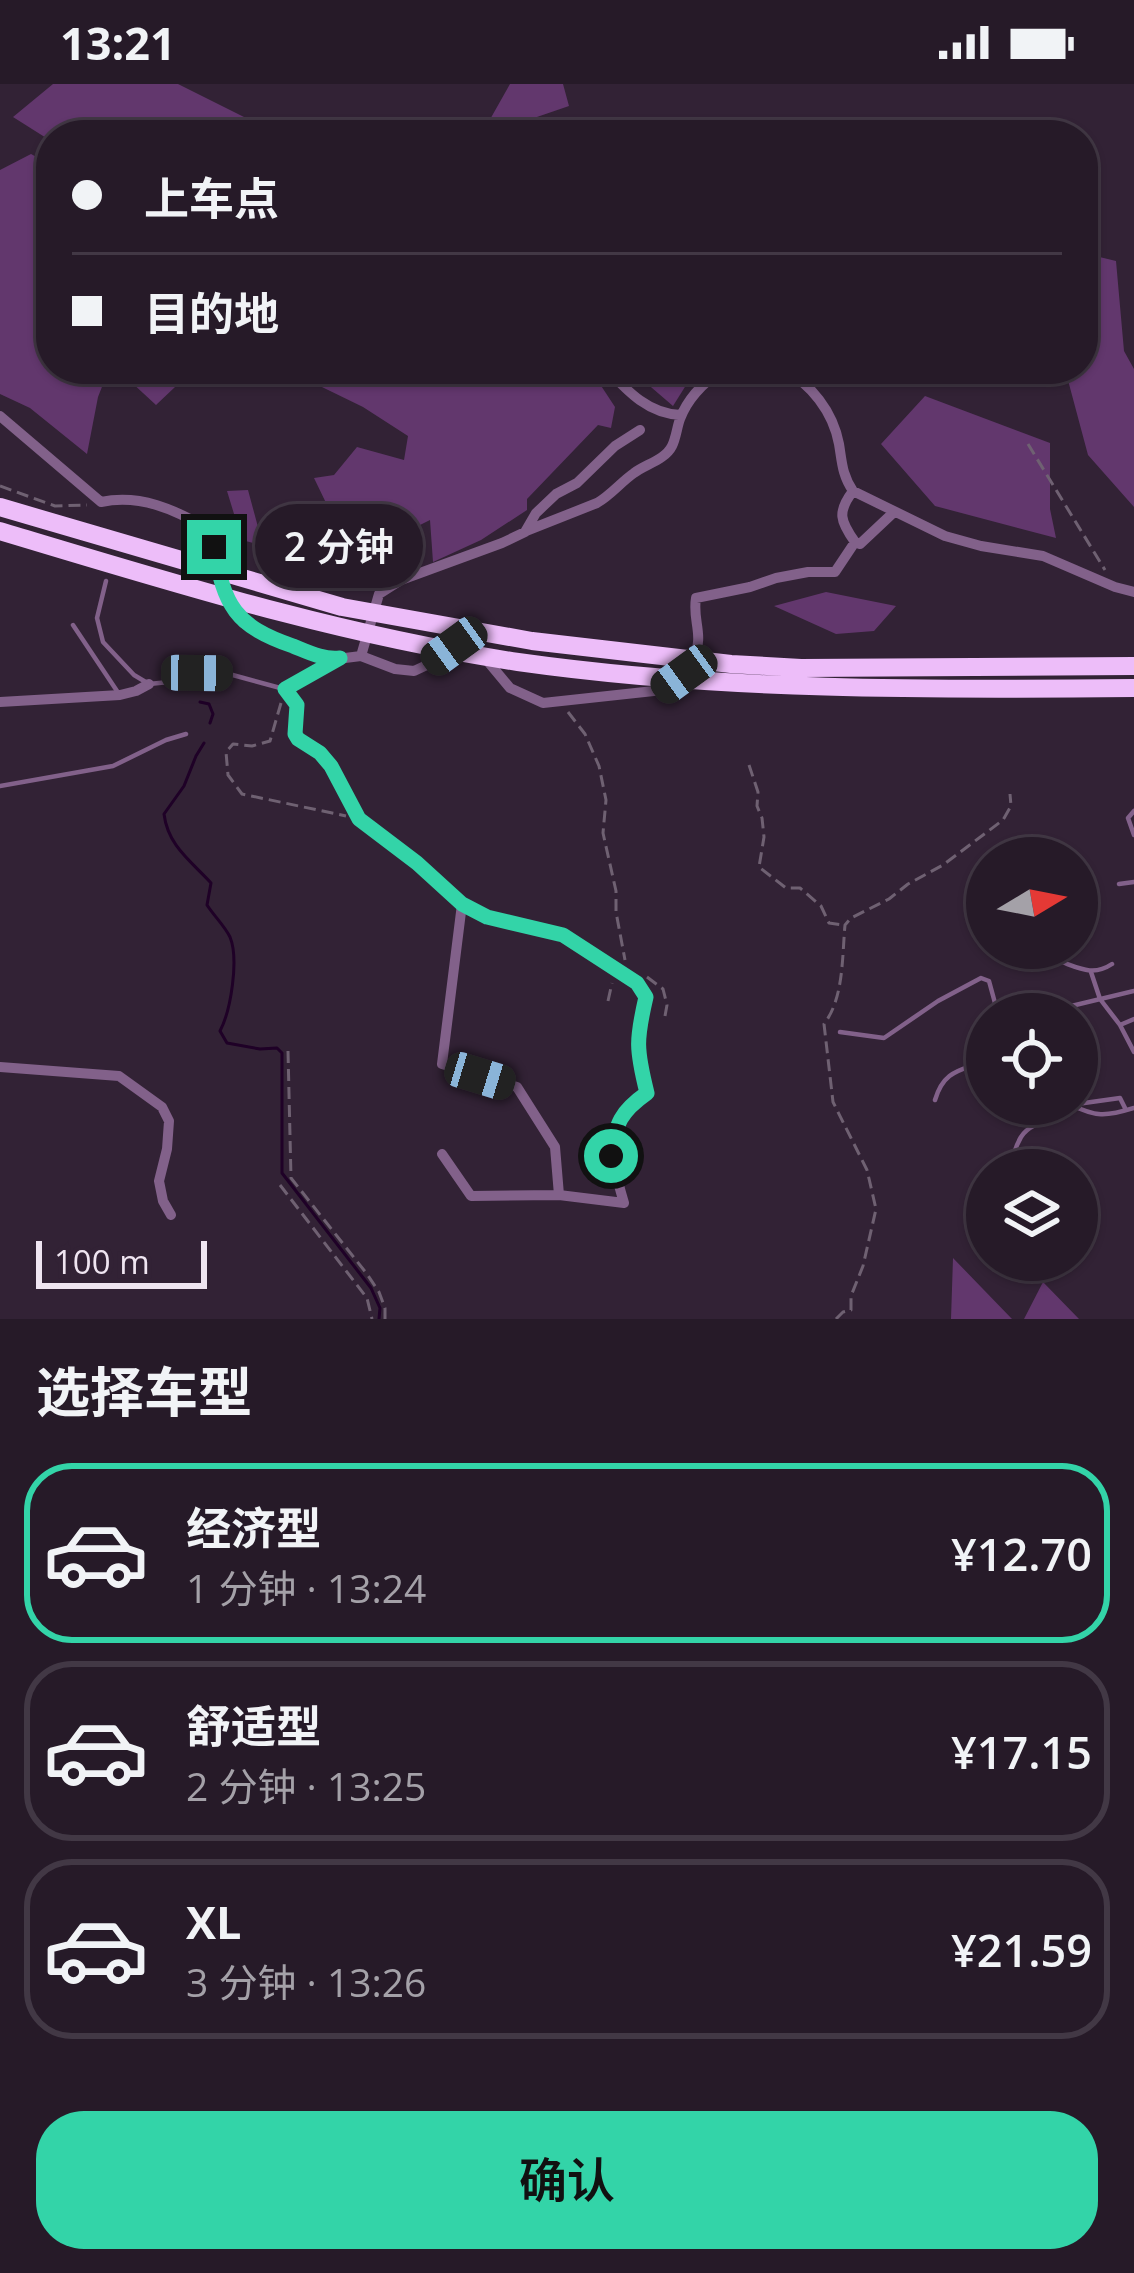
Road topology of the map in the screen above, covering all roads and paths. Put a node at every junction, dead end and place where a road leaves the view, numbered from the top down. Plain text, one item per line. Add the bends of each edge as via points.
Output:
1 (621, 384) edge
2 (704, 384) edge
3 (805, 384) edge
4 (681, 415) junction
5 (0, 416) edge
6 (640, 430) dead end
7 (1028, 444) dead end
8 (0, 486) edge
9 (853, 490) junction
10 (101, 502) junction
11 (0, 507) edge
12 (894, 512) junction
13 (0, 531) edge
14 (525, 532) junction
15 (855, 542) junction
16 (106, 581) dead end
17 (1115, 587) junction
18 (1134, 592) edge
19 (74, 626) dead end
20 (361, 656) junction
21 (340, 658) junction
22 (1134, 668) edge
23 (149, 684) junction
24 (1134, 688) edge
25 (285, 689) junction
26 (120, 695) junction
27 (562, 700) junction
28 (0, 702) edge
29 (186, 734) dead end
30 (749, 765) dead end
31 (0, 786) edge
32 (1134, 811) edge
33 (359, 819) junction
34 (1134, 835) edge
35 (1134, 882) edge
36 (1119, 884) dead end
37 (462, 904) junction
38 (845, 925) dead end
39 (626, 962) dead end
40 (1112, 964) dead end
41 (1082, 969) edge
42 (636, 970) dead end
43 (1091, 972) junction
44 (1134, 991) edge
45 (992, 993) edge
46 (1100, 999) junction
47 (665, 1016) dead end
48 (1134, 1018) edge
49 (1120, 1025) junction
50 (840, 1032) dead end
51 (289, 1052) dead end
52 (1134, 1052) edge
53 (0, 1066) edge
54 (966, 1068) edge
55 (935, 1100) dead end
56 (1098, 1101) edge
57 (1134, 1108) edge
58 (1126, 1111) junction
59 (1098, 1115) edge
60 (1034, 1125) edge
61 (1016, 1149) edge
62 (442, 1154) dead end
63 (280, 1185) dead end
64 (559, 1195) junction
65 (171, 1215) dead end
66 (323, 1220) junction
67 (313, 1228) junction
68 (372, 1319) edge
69 (385, 1319) edge

1 - 4 street via 645,404
2 - 4 street
3 - 9 street via 838,438
4 - 14 street via 663,457 608,497
5 - 10 street
6 - 14 street via 556,494
7 - 17 path
8 - 10 path via 55,506
9 - 12 street
9 - 15 street via 842,515
10 - 21 street via 136,499 208,529 220,584 243,623
11 - 22 highway, bridge via 342,607 532,641 801,668
12 - 15 street via 869,539
12 - 17 street via 945,536 1043,556
13 - 24 highway, bridge via 259,609 538,664 820,689
14 - 20 street via 379,594
15 - 27 street via 836,572 696,598 696,655 663,690
16 - 23 lane via 97,618 104,642
17 - 18 street
19 - 26 lane
20 - 21 street
20 - 27 street via 414,671 466,645 510,688 543,703
21 - 25 street
23 - 25 lane via 229,674
23 - 26 street
25 - 33 street via 297,705 295,734 331,766
25 - 33 path via 271,741 233,745 227,775 242,794
26 - 28 street
27 - 39 path via 599,766
29 - 31 lane via 113,766
30 - 38 path via 762,818 760,867 786,888 800,888 830,923
32 - 34 lane
33 - 37 street
35 - 36 lane
37 - 64 street via 442,1064 517,1087 555,1147
37 - 64 street via 563,935 646,997 637,1036 647,1093 626,1108 611,1156 624,1203
40 - 43 lane
41 - 43 lane
42 - 47 path via 663,989
43 - 46 lane
44 - 46 lane
45 - 50 lane via 981,978 884,1038
46 - 49 lane
48 - 49 lane
49 - 52 lane
51 - 66 path via 289,1172
53 - 65 street via 119,1076 162,1106 169,1121 159,1181
54 - 55 lane via 940,1083
56 - 58 lane via 1120,1098
57 - 58 lane
58 - 59 lane
60 - 61 lane
62 - 64 street via 472,1196
63 - 67 path
66 - 67 path
66 - 69 path via 379,1292
67 - 68 path via 367,1298

